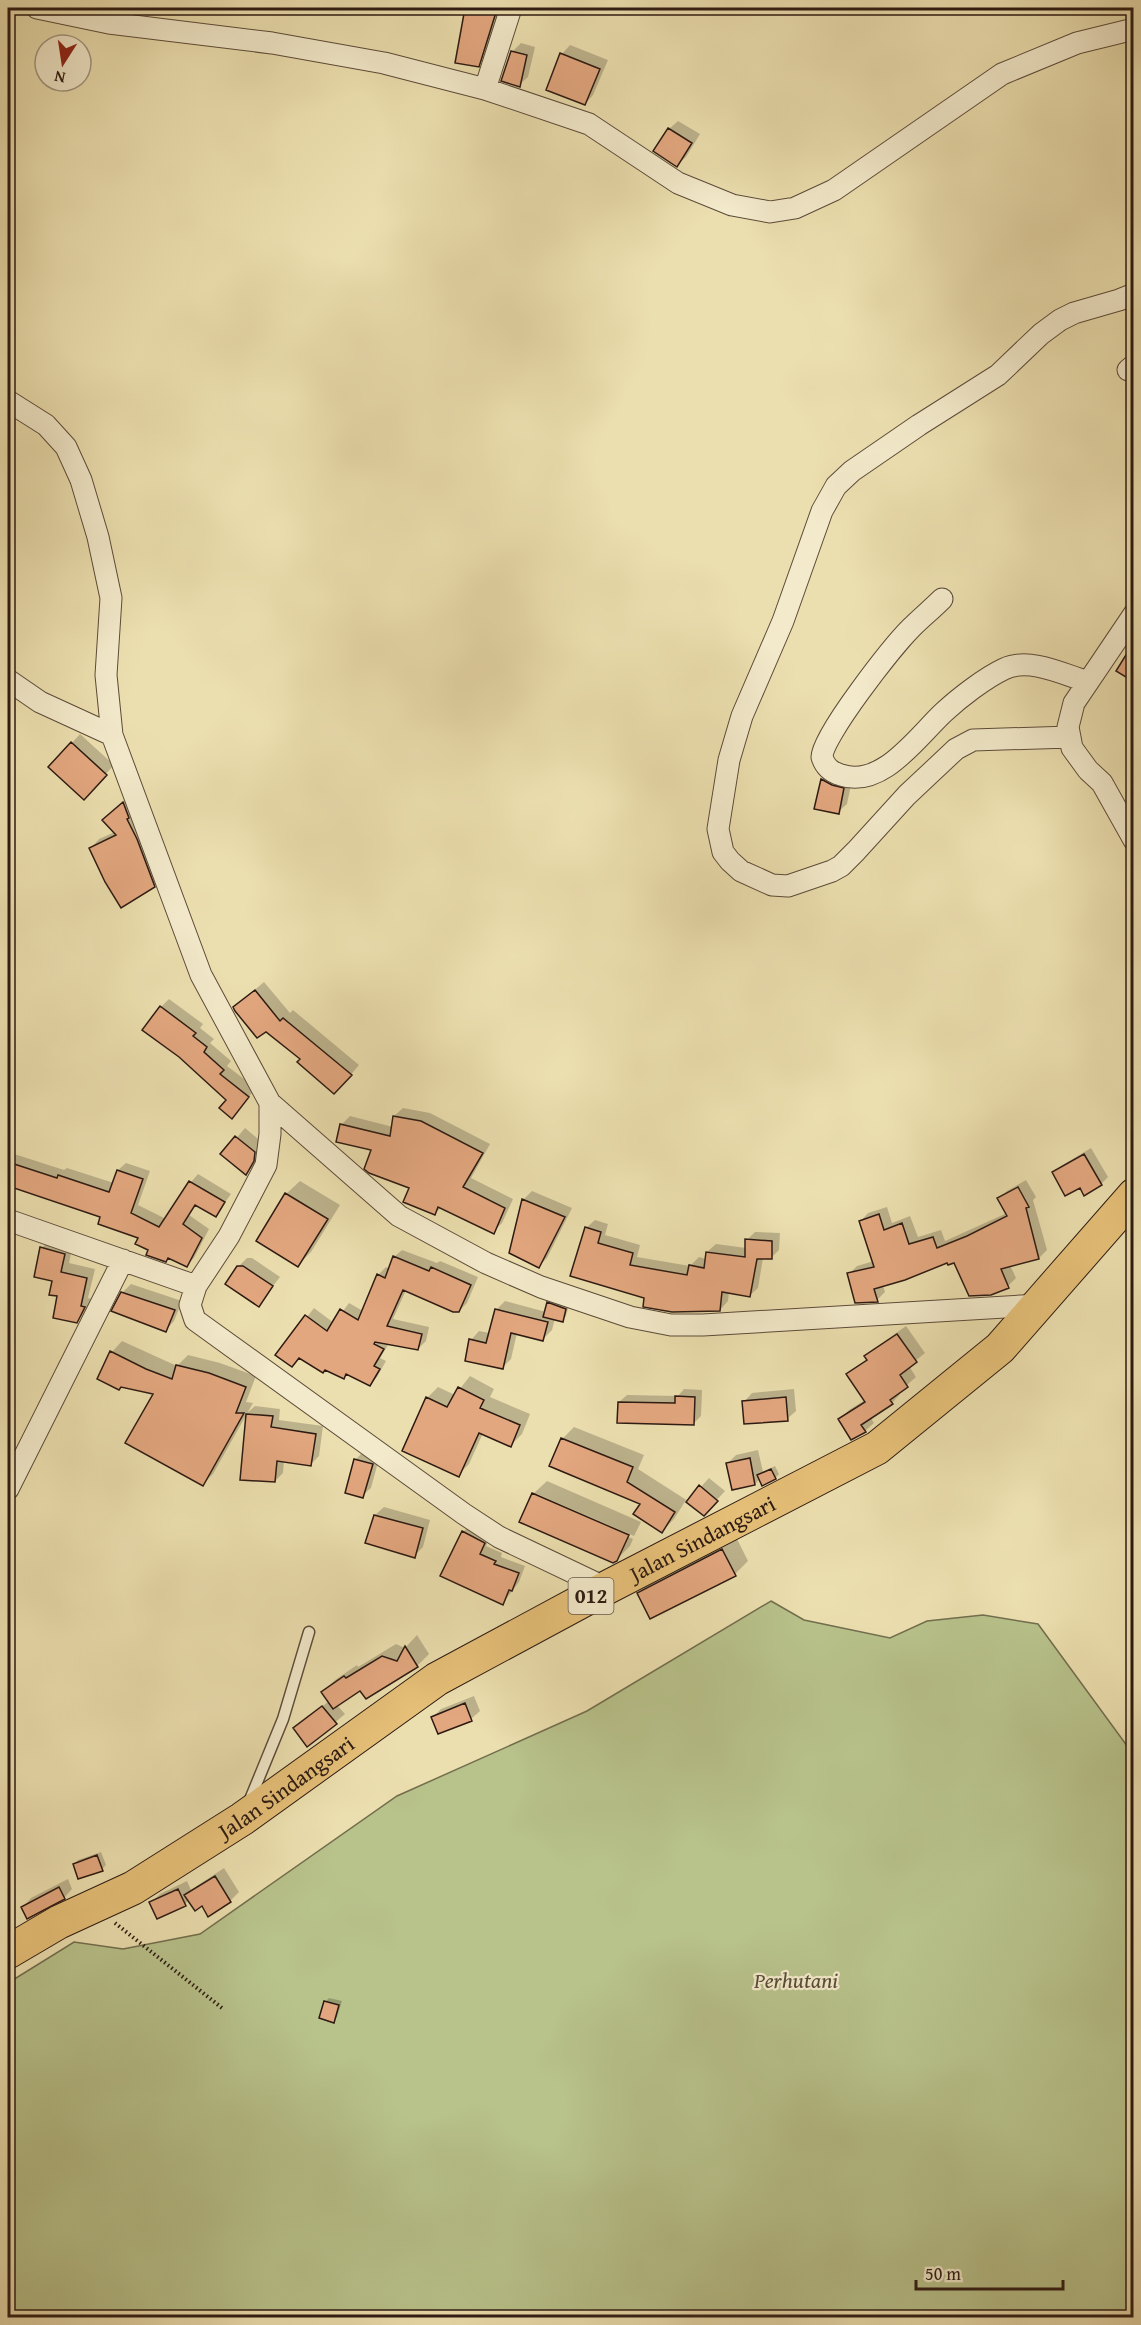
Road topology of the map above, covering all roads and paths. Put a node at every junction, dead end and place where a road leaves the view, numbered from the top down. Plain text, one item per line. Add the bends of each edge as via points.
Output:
1 (37, 8) edge
2 (511, 8) edge
3 (1134, 29) edge
4 (485, 89) junction
5 (1134, 294) edge
6 (8, 401) edge
7 (942, 599) dead end
8 (1134, 614) edge
9 (8, 680) edge
10 (1088, 682) junction
11 (111, 735) junction
12 (1070, 737) junction
13 (1134, 840) edge
14 (270, 1103) junction
15 (1134, 1195) edge
16 (8, 1220) edge
17 (123, 1260) junction
18 (196, 1286) junction
19 (1039, 1305) junction
20 (8, 1489) edge
21 (606, 1588) junction
22 (309, 1632) dead end
23 (242, 1819) junction
24 (93, 1906) junction
25 (8, 1952) edge
26 (222, 2008) dead end

1 - 4 street via 109,23 272,43 384,63
2 - 4 street
3 - 4 street via 1077,43 1002,74 834,190 795,208 770,212 732,205 678,183 589,124
5 - 12 street via 1060,320 993,379 909,431 836,486 822,511 783,621 742,716 729,760 719,841 729,861 759,881 779,886 805,881 840,866 907,795 966,742
6 - 11 street via 45,425 66,447 81,480 111,598 106,675
7 - 10 street via 911,628 873,674 826,741 822,758 831,772 857,779 889,765 946,710 1004,669 1030,665
8 - 10 street
9 - 11 street via 40,702
10 - 12 street via 1074,703 1068,727
11 - 14 street via 201,975
12 - 13 street via 1072,748 1102,783
14 - 18 street via 266,1165 229,1236
14 - 19 street via 399,1216 486,1263 541,1287 630,1317 671,1325 703,1325
15 - 19 main road, Jalan Sindangsari / 012
16 - 17 street
17 - 18 street
17 - 20 street
18 - 21 street via 190,1305 195,1320 231,1347 499,1537
19 - 21 main road, Jalan Sindangsari / 012 via 1000,1348 877,1448
21 - 23 main road, Jalan Sindangsari / 012 via 437,1678
22 - 23 lane via 283,1719
23 - 24 main road, Jalan Sindangsari / 012 via 133,1888
24 - 25 main road, Jalan Sindangsari / 012
24 - 26 path

